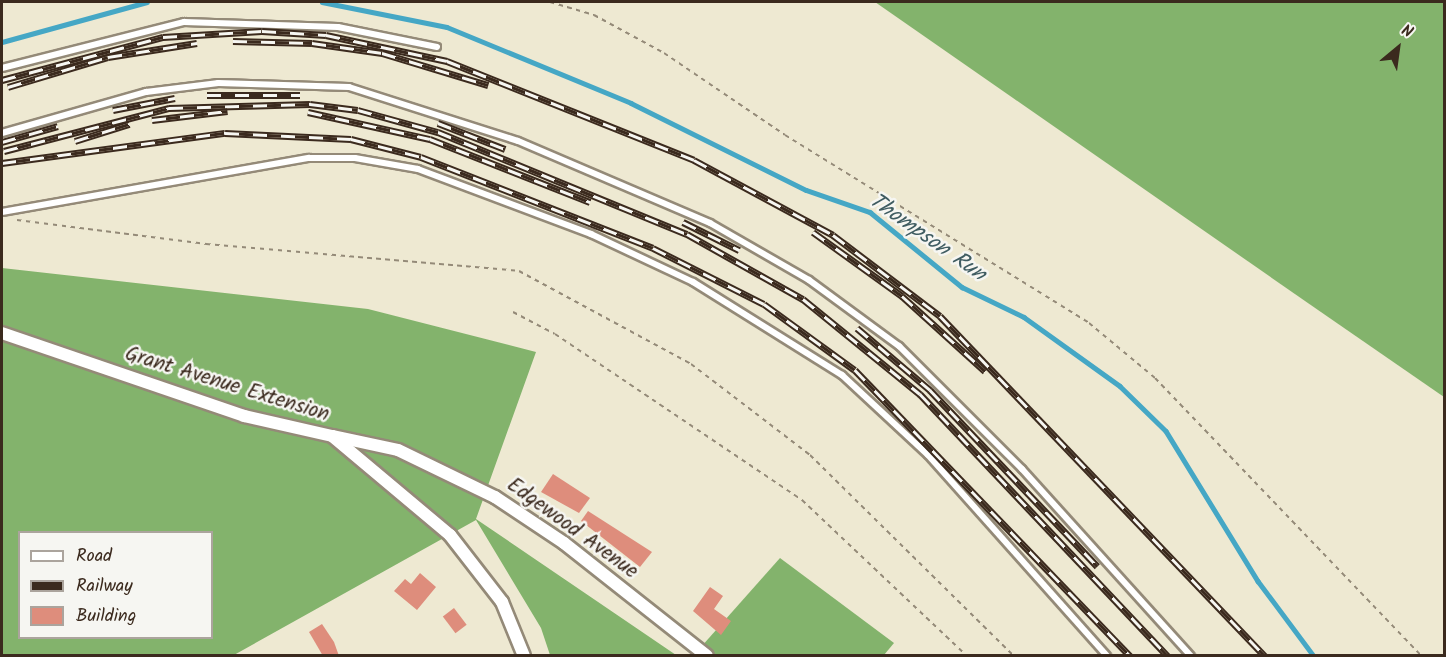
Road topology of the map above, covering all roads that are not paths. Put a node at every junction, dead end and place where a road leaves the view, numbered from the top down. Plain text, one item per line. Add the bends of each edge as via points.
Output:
1 (436, 47) dead end
2 (2, 68) edge
3 (2, 133) edge
4 (3, 212) edge
5 (2, 333) edge
6 (332, 436) junction
7 (524, 656) edge
8 (707, 656) edge
9 (1107, 656) edge
10 (1191, 656) edge

1 - 2 lane via 338,27 184,22
3 - 10 lane via 146,92 218,83 349,87 518,141 710,223 809,280 899,345 1022,469
4 - 9 lane via 309,158 355,158 426,171 591,234 703,287 842,375 928,455
5 - 6 street, Grant Avenue Extension via 244,416
6 - 7 street, Grant Avenue Extension via 450,535 502,602
6 - 8 street, Edgewood Avenue via 398,450 495,497 564,543

